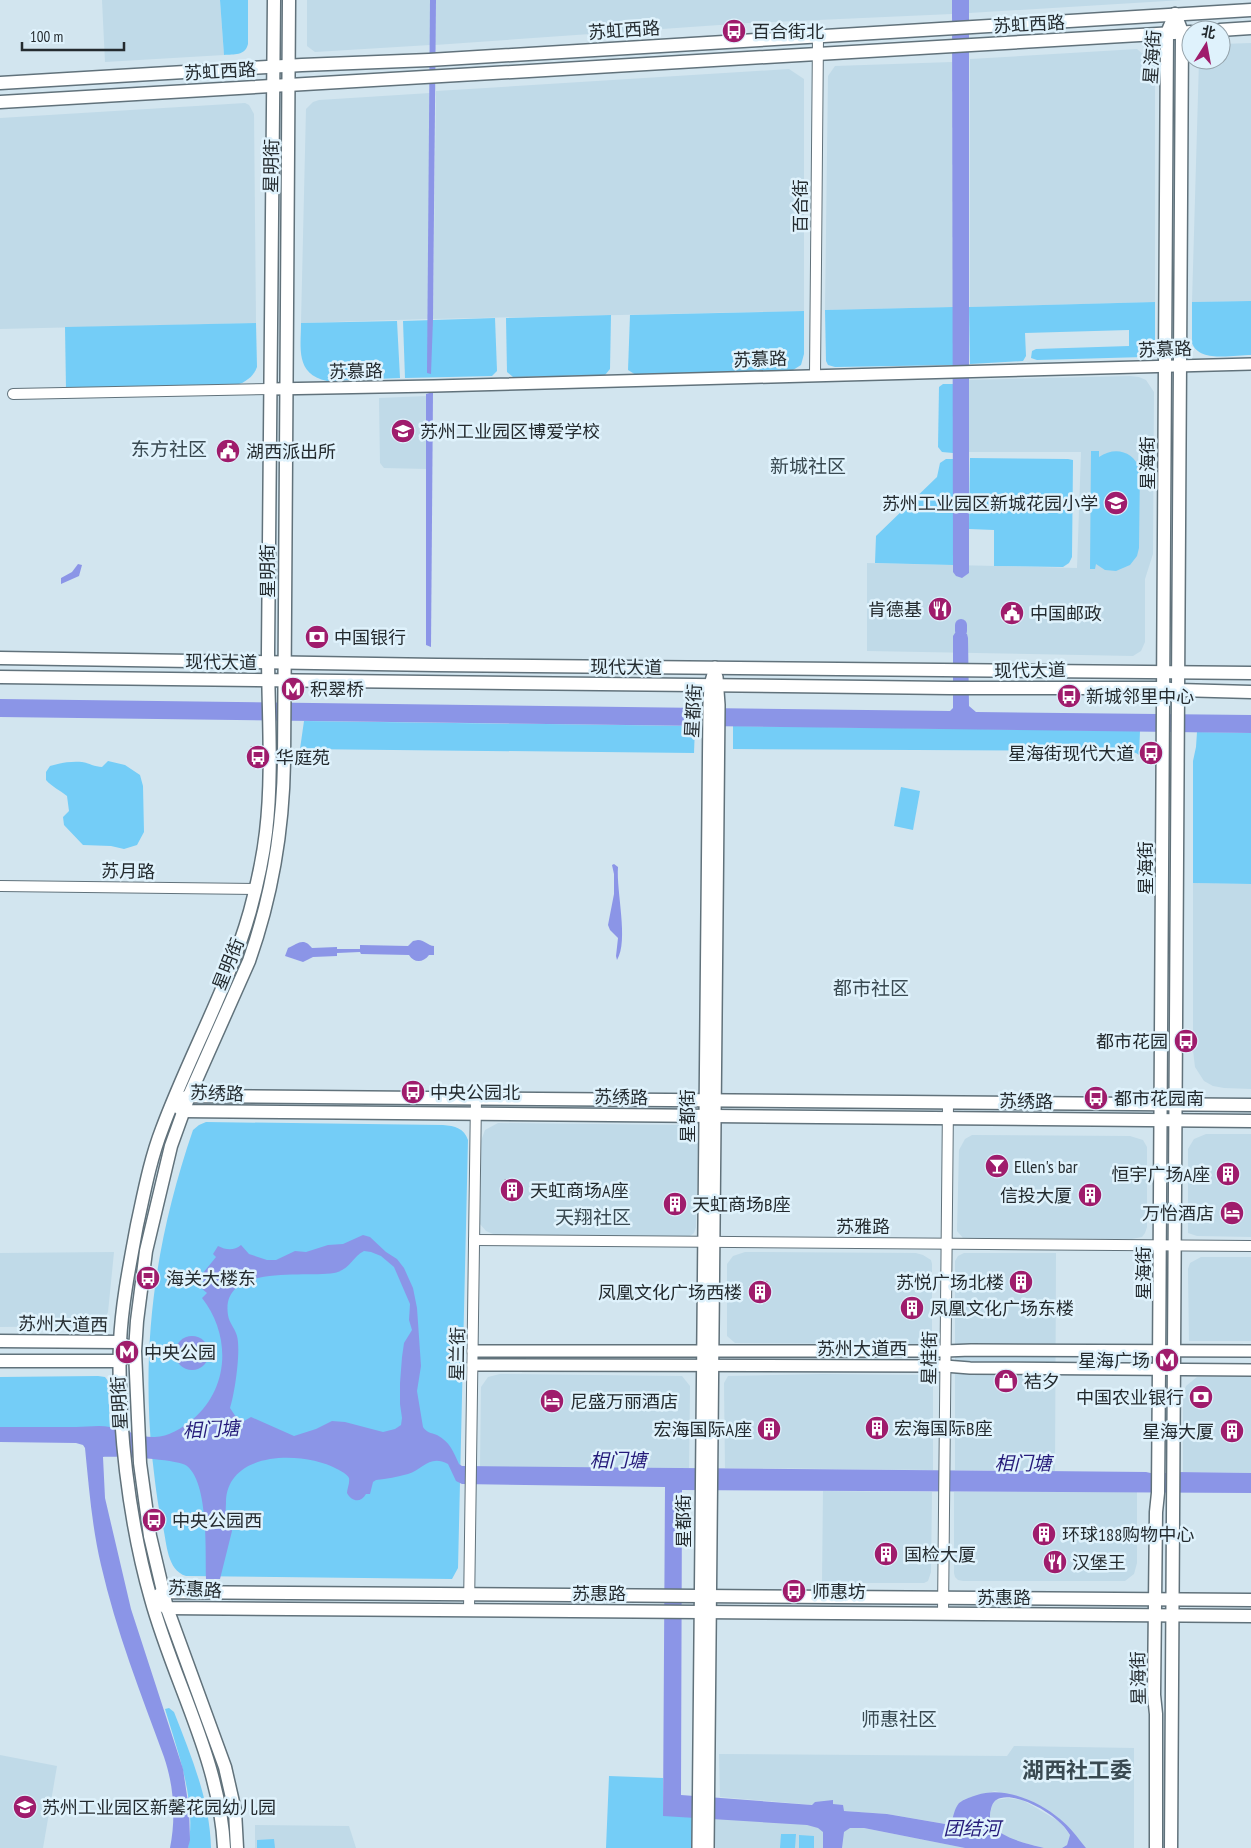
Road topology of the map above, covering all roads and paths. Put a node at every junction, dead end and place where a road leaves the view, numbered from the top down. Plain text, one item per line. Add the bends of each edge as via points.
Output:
1 (274, 0) edge
2 (289, 0) edge
3 (1251, 10) edge
4 (1175, 14) junction
5 (1181, 23) edge
6 (1251, 28) edge
7 (1231, 29) edge
8 (1181, 32) edge
9 (1167, 33) junction
10 (818, 37) junction
11 (817, 54) junction
12 (289, 66) junction
13 (273, 67) junction
14 (1186, 70) edge
15 (0, 82) edge
16 (289, 85) junction
17 (273, 86) junction
18 (0, 102) edge
19 (1251, 364) edge
20 (1180, 366) junction
21 (1165, 367) junction
22 (815, 375) junction
23 (271, 389) junction
24 (286, 389) junction
25 (13, 394) dead end
26 (0, 658) edge
27 (268, 662) junction
28 (284, 662) junction
29 (715, 667) junction
30 (1163, 672) junction
31 (1178, 672) junction
32 (1251, 673) edge
33 (0, 677) edge
34 (268, 680) junction
35 (284, 680) junction
36 (714, 685) junction
37 (1163, 688) junction
38 (1178, 690) junction
39 (1251, 692) edge
40 (0, 886) edge
41 (256, 889) junction
42 (189, 1096) junction
43 (476, 1098) junction
44 (710, 1100) junction
45 (173, 1102) junction
46 (948, 1103) junction
47 (1160, 1104) junction
48 (1175, 1104) junction
49 (1251, 1105) edge
50 (183, 1111) junction
51 (475, 1113) junction
52 (710, 1116) junction
53 (948, 1117) junction
54 (1160, 1120) junction
55 (1175, 1120) junction
56 (1251, 1121) edge
57 (474, 1240) junction
58 (709, 1241) junction
59 (946, 1243) junction
60 (1160, 1245) junction
61 (1175, 1245) junction
62 (1251, 1246) edge
63 (0, 1341) edge
64 (120, 1342) junction
65 (135, 1351) junction
66 (473, 1351) junction
67 (708, 1351) junction
68 (945, 1351) junction
69 (1160, 1351) junction
70 (1174, 1351) junction
71 (1251, 1351) edge
72 (0, 1360) edge
73 (120, 1361) junction
74 (473, 1365) junction
75 (708, 1366) junction
76 (945, 1366) junction
77 (1160, 1369) junction
78 (1174, 1369) junction
79 (1251, 1370) edge
80 (163, 1592) junction
81 (469, 1594) junction
82 (706, 1596) junction
83 (943, 1598) junction
84 (1155, 1599) junction
85 (1173, 1599) junction
86 (151, 1600) junction
87 (1251, 1600) edge
88 (167, 1608) junction
89 (469, 1610) junction
90 (705, 1611) junction
91 (943, 1614) junction
92 (1154, 1616) junction
93 (1172, 1616) junction
94 (1251, 1616) edge
95 (703, 1822) junction
96 (1156, 1845) edge
97 (1171, 1845) edge
98 (224, 1848) edge
99 (238, 1848) edge
100 (698, 1848) edge
101 (708, 1848) edge

1 - 13 main road, 星明街
2 - 12 main road, 星明街
3 - 4 main road, 苏虹西路
4 - 5 main road, 星海街
4 - 9 main road, 星海街
4 - 10 main road, 苏虹西路
6 - 7 main road
8 - 9 main road, 苏虹西路
9 - 11 main road, 苏虹西路
9 - 21 main road, 星海街
10 - 11 street, 百合街
10 - 12 main road, 苏虹西路
11 - 16 main road, 苏虹西路
11 - 22 street, 百合街
12 - 13 main road, 苏虹西路
12 - 16 main road, 星明街
13 - 15 main road, 苏虹西路
13 - 17 main road, 星明街
14 - 20 main road, 星海街
16 - 17 main road, 苏虹西路
16 - 24 main road, 星明街
17 - 18 main road, 苏虹西路
17 - 23 main road, 星明街
19 - 20 main road, 苏慕路
20 - 21 main road, 苏慕路
20 - 31 main road, 星海街
21 - 22 main road, 苏慕路
21 - 30 main road, 星海街
22 - 24 main road, 苏慕路
23 - 24 main road, 苏慕路
23 - 25 street
23 - 27 main road, 星明街
24 - 28 main road, 星明街
26 - 27 main road, 现代大道
27 - 28 main road, 现代大道
27 - 34 main road, 星明街
28 - 29 main road, 现代大道
28 - 35 main road, 星明街
29 - 30 main road, 现代大道
29 - 36 main road, 星都街
30 - 31 main road, 现代大道
30 - 37 main road, 星海街
31 - 32 main road, 现代大道
31 - 38 main road, 星海街
33 - 34 main road, 现代大道
34 - 35 main road, 现代大道
34 - 41 main road, 星明街 via 267,822
35 - 36 main road, 现代大道
35 - 42 main road, 星明街 via 281,824 267,903 249,961
36 - 37 main road, 现代大道
36 - 44 main road, 星都街
37 - 38 main road, 现代大道
37 - 47 main road, 星海街
38 - 39 main road, 现代大道
38 - 48 main road, 星海街
40 - 41 street, 苏月路
41 - 45 main road, 星明街 via 235,957
42 - 43 main road, 苏绣路
42 - 45 main road, 苏绣路
42 - 50 main road, 星明街
43 - 44 main road, 苏绣路
43 - 51 street, 星兰街
44 - 46 main road, 苏绣路
44 - 52 main road, 星都街
45 - 50 main road, 苏绣路
45 - 64 main road, 星明街 via 157,1143 142,1202
46 - 47 main road, 苏绣路
46 - 53 street, 星桂街
47 - 48 main road, 苏绣路
47 - 54 main road, 星海街
48 - 49 main road, 苏绣路
48 - 55 main road, 星海街
50 - 51 main road, 苏绣路
50 - 65 main road, 星明街 via 166,1162 146,1251
51 - 52 main road, 苏绣路
51 - 57 street, 星兰街
52 - 53 main road, 苏绣路
52 - 58 main road, 星都街
53 - 54 main road, 苏绣路
53 - 59 street, 星桂街
54 - 55 main road, 苏绣路
54 - 60 main road, 星海街
55 - 56 main road, 苏绣路
55 - 61 main road, 星海街
57 - 58 street, 苏雅路
57 - 66 street, 星兰街
58 - 59 street, 苏雅路
58 - 67 main road, 星都街
59 - 60 street, 苏雅路
59 - 68 street, 星桂街
60 - 61 street, 苏雅路
60 - 69 main road, 星海街
61 - 62 street, 苏雅路
61 - 70 main road, 星海街
63 - 64 main road, 苏州大道西
64 - 65 main road, 苏州大道西
64 - 73 main road, 星明街
65 - 73 main road
65 - 80 main road, 星明街 via 140,1463 150,1536
66 - 67 main road, 苏州大道西
66 - 74 street, 星兰街
67 - 68 main road, 苏州大道西
67 - 75 main road, 星都街
68 - 69 main road, 苏州大道西
68 - 76 street, 星桂街
69 - 70 main road, 苏州大道西
69 - 77 main road, 星海街
70 - 71 main road, 苏州大道西
70 - 78 main road, 星海街
72 - 73 main road, 苏州大道西
73 - 86 main road, 星明街 via 126,1460
74 - 75 main road, 苏州大道西
74 - 81 street, 星兰街
75 - 76 main road, 苏州大道西
75 - 82 main road, 星都街
76 - 77 main road, 苏州大道西
76 - 83 street, 星桂街
77 - 78 main road, 苏州大道西
77 - 84 main road, 星海街
78 - 79 main road, 苏州大道西
78 - 85 main road, 星海街
80 - 81 main road, 苏惠路
80 - 86 main road, 苏惠路
80 - 88 main road, 星明街
81 - 82 main road, 苏惠路
81 - 89 street, 星兰街
82 - 83 main road, 苏惠路
82 - 90 main road, 星都街
83 - 84 main road, 苏惠路
83 - 91 street, 星桂街
84 - 85 main road, 苏惠路
84 - 92 main road, 星海街
85 - 87 main road, 苏惠路
85 - 93 main road, 星海街
86 - 88 main road, 苏惠路
86 - 98 main road, 星明街 via 211,1770
88 - 89 main road, 苏惠路
88 - 99 main road, 星明街 via 225,1767 234,1805
89 - 90 main road, 苏惠路
90 - 91 main road, 苏惠路
90 - 95 main road, 星都街
91 - 92 main road, 苏惠路
92 - 93 main road, 苏惠路
92 - 96 main road, 星海街
93 - 94 main road, 苏惠路
93 - 97 main road, 星海街
95 - 100 main road, 星都街
95 - 101 main road, 星都街

